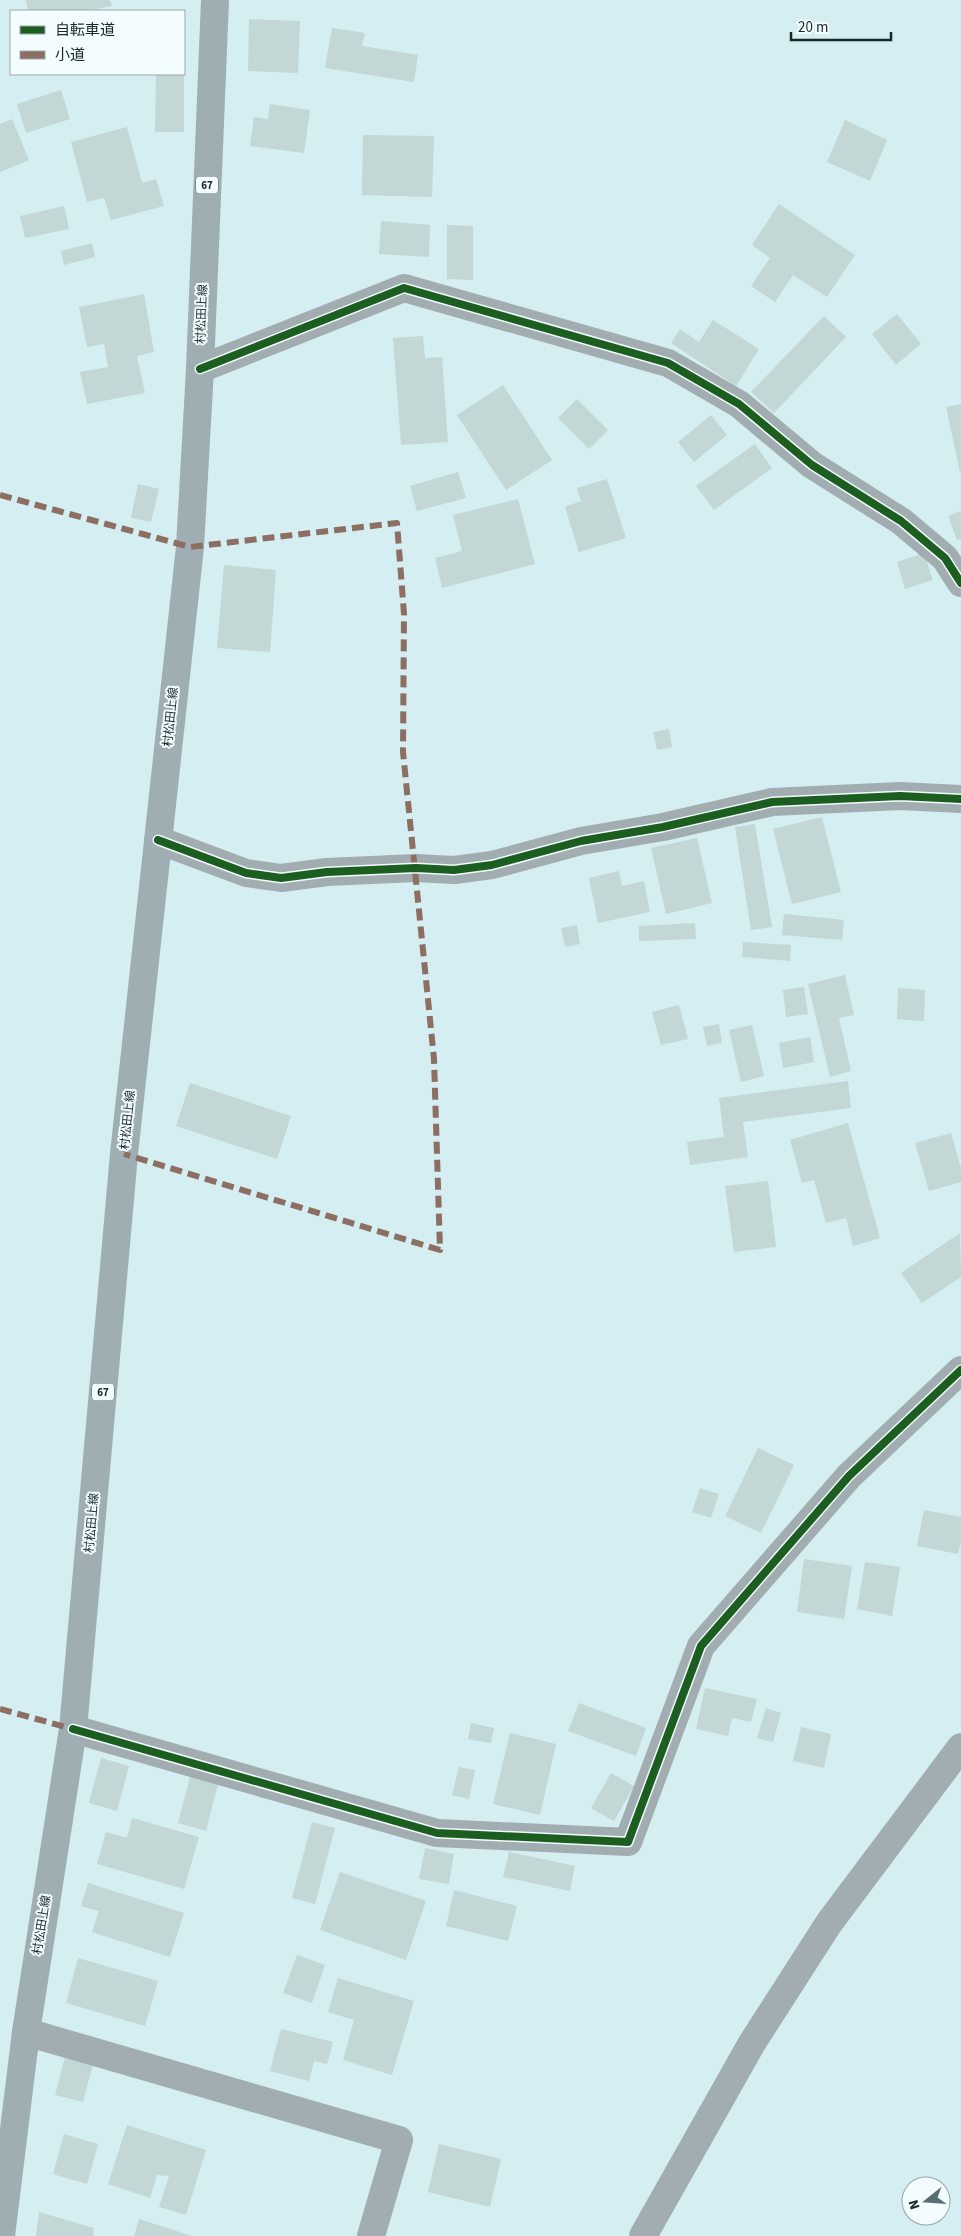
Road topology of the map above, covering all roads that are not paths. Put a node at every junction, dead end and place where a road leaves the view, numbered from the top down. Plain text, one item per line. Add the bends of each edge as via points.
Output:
1 (215, 0) edge
2 (200, 369) junction
3 (961, 583) edge
4 (961, 798) edge
5 (158, 840) junction
6 (961, 1370) edge
7 (73, 1729) junction
8 (961, 1747) edge
9 (26, 2032) junction
10 (0, 2236) edge
11 (371, 2236) edge
12 (643, 2236) edge

1 - 2 main road, 村松田上線 / 67
2 - 3 street via 404,288 668,364 739,404 812,465 901,521 945,558
2 - 5 main road, 村松田上線 / 67 via 190,547
4 - 5 street via 900,796 772,802 663,827 581,841 492,865 454,870 416,868 327,872 281,878 246,873
5 - 7 main road, 村松田上線 / 67 via 124,1154
6 - 7 street via 849,1476 701,1646 628,1842 437,1833
7 - 9 main road, 村松田上線 / 67
8 - 12 street via 829,1922 752,2043
9 - 10 main road, 村松田上線 / 67
9 - 11 street via 399,2140

